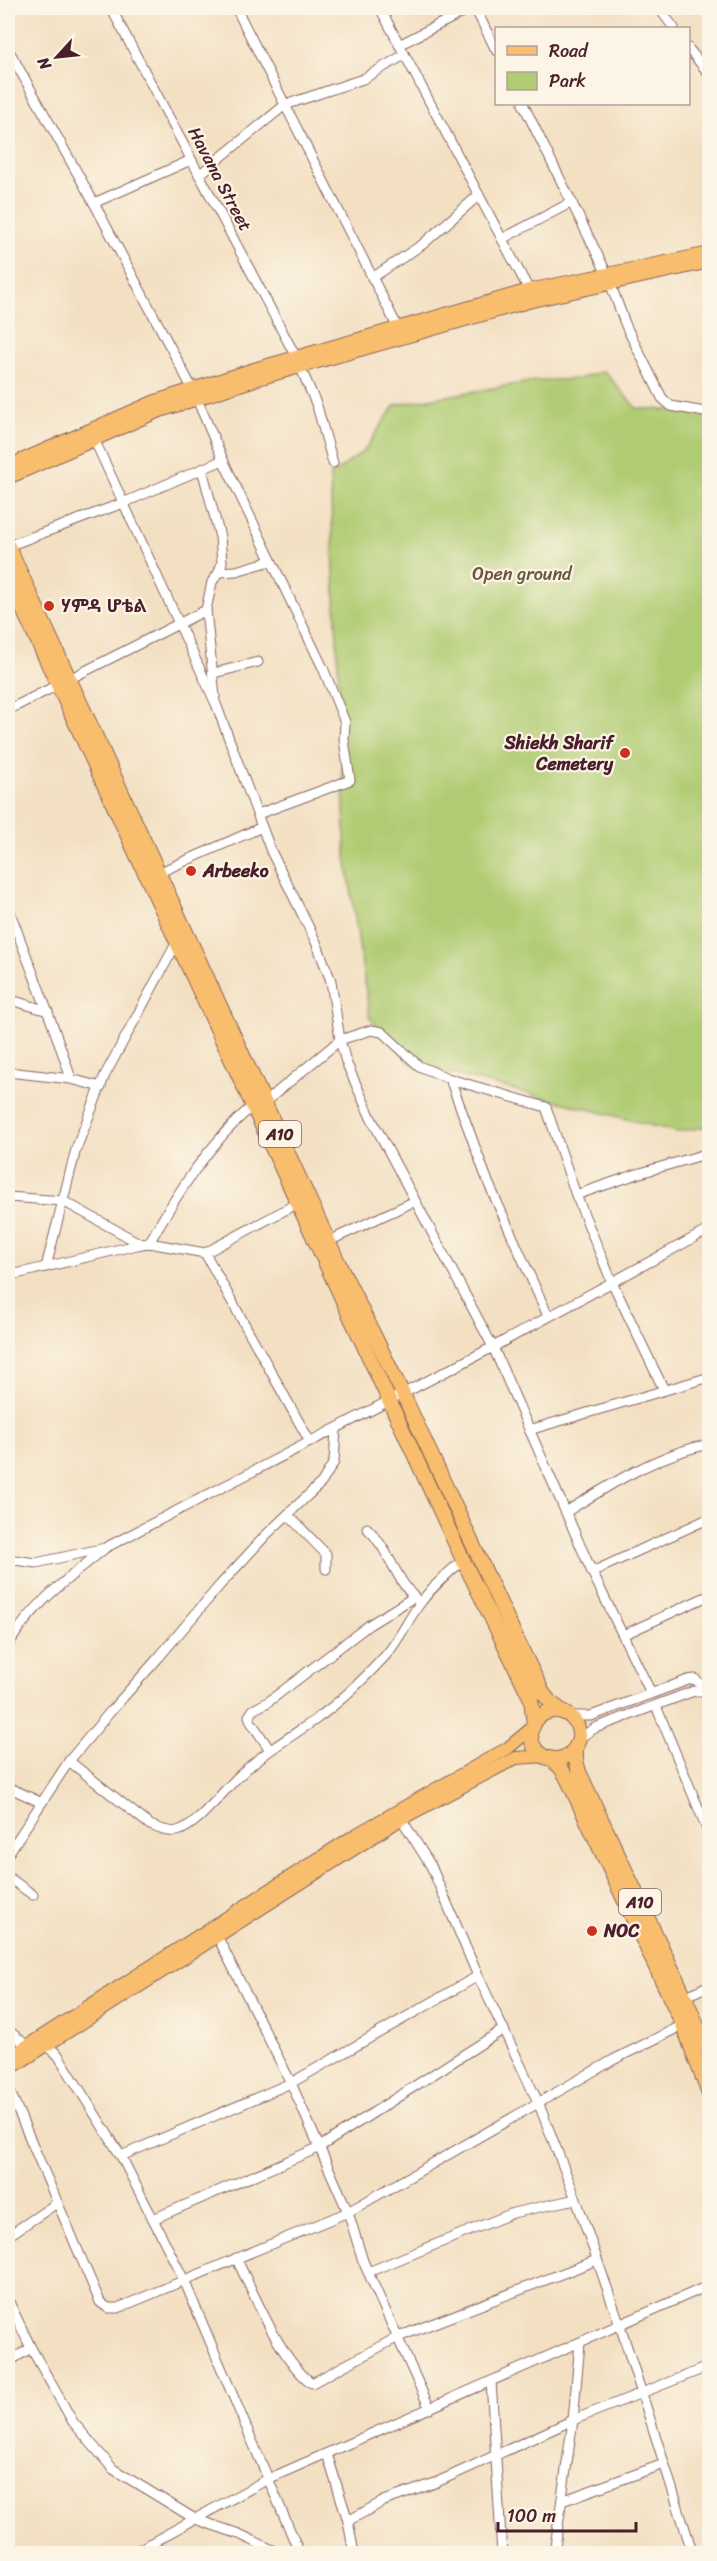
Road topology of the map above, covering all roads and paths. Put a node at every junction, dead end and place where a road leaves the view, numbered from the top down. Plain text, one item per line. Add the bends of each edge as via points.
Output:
1 (111, 8) edge
2 (236, 8) edge
3 (380, 8) edge
4 (473, 8) edge
5 (663, 9) edge
6 (673, 27) edge
7 (399, 45) junction
8 (495, 48) edge
9 (8, 49) edge
10 (690, 50) edge
11 (404, 54) junction
12 (710, 75) edge
13 (285, 105) junction
14 (524, 105) edge
15 (191, 160) junction
16 (199, 175) junction
17 (479, 195) junction
18 (572, 202) junction
19 (94, 203) junction
20 (502, 239) junction
21 (710, 253) edge
22 (710, 262) edge
23 (608, 277) junction
24 (372, 278) junction
25 (529, 290) junction
26 (398, 328) junction
27 (298, 362) junction
28 (195, 395) junction
29 (710, 413) edge
30 (94, 439) junction
31 (222, 460) junction
32 (333, 463) dead end
33 (8, 466) edge
34 (202, 469) junction
35 (8, 478) edge
36 (123, 503) junction
37 (8, 546) edge
38 (271, 561) junction
39 (219, 572) junction
40 (8, 577) edge
41 (206, 610) junction
42 (180, 623) junction
43 (258, 662) dead end
44 (214, 673) junction
45 (62, 682) junction
46 (216, 704) junction
47 (8, 710) edge
48 (258, 814) junction
49 (262, 827) junction
50 (158, 873) junction
51 (8, 906) edge
52 (185, 929) junction
53 (176, 942) junction
54 (8, 999) edge
55 (48, 1011) junction
56 (340, 1040) junction
57 (8, 1072) edge
58 (450, 1078) junction
59 (72, 1079) junction
60 (101, 1087) junction
61 (259, 1104) junction
62 (709, 1153) edge
63 (576, 1195) junction
64 (8, 1197) edge
65 (63, 1201) junction
66 (415, 1201) junction
67 (298, 1203) junction
68 (710, 1229) edge
69 (329, 1241) junction
70 (145, 1244) junction
71 (206, 1253) junction
72 (46, 1267) junction
73 (8, 1275) edge
74 (612, 1282) junction
75 (548, 1316) junction
76 (493, 1347) junction
77 (710, 1377) edge
78 (664, 1390) junction
79 (402, 1392) junction
80 (390, 1400) junction
81 (336, 1429) junction
82 (530, 1430) junction
83 (310, 1442) junction
84 (710, 1444) edge
85 (566, 1512) junction
86 (288, 1515) junction
87 (710, 1518) edge
88 (367, 1528) dead end
89 (105, 1548) junction
90 (8, 1559) edge
91 (463, 1560) junction
92 (326, 1569) dead end
93 (592, 1572) junction
94 (710, 1595) edge
95 (417, 1600) junction
96 (623, 1635) junction
97 (8, 1645) edge
98 (708, 1690) edge
99 (651, 1693) junction
100 (656, 1706) junction
101 (568, 1715) junction
102 (533, 1726) junction
103 (577, 1743) junction
104 (270, 1750) junction
105 (548, 1757) junction
106 (69, 1761) junction
107 (8, 1786) edge
108 (40, 1802) junction
109 (398, 1814) junction
110 (710, 1836) edge
111 (8, 1854) edge
112 (8, 1877) edge
113 (33, 1895) dead end
114 (215, 1932) junction
115 (478, 1976) junction
116 (710, 1985) edge
117 (679, 2000) junction
118 (689, 2023) junction
119 (504, 2029) junction
120 (8, 2030) edge
121 (37, 2046) junction
122 (710, 2056) edge
123 (8, 2058) edge
124 (8, 2070) edge
125 (291, 2083) junction
126 (8, 2087) edge
127 (710, 2097) edge
128 (538, 2102) junction
129 (318, 2148) junction
130 (121, 2156) junction
131 (576, 2199) junction
132 (57, 2203) junction
133 (348, 2212) junction
134 (153, 2219) junction
135 (8, 2236) edge
136 (236, 2258) junction
137 (597, 2260) junction
138 (368, 2272) junction
139 (184, 2280) junction
140 (710, 2285) edge
141 (8, 2300) edge
142 (620, 2325) junction
143 (398, 2337) junction
144 (580, 2343) junction
145 (31, 2348) junction
146 (8, 2362) edge
147 (710, 2366) edge
148 (490, 2380) junction
149 (641, 2392) junction
150 (430, 2409) junction
151 (573, 2420) junction
152 (327, 2454) junction
153 (496, 2456) junction
154 (664, 2464) junction
155 (268, 2480) junction
156 (562, 2501) junction
157 (195, 2519) junction
158 (348, 2521) junction
159 (8, 2548) edge
160 (14, 2553) edge
161 (131, 2553) edge
162 (281, 2553) edge
163 (300, 2553) edge
164 (354, 2553) edge
165 (502, 2553) edge
166 (554, 2553) edge
167 (693, 2553) edge

1 - 15 street, Havana Street
2 - 13 street
3 - 7 street
4 - 7 street
4 - 8 street
5 - 6 street
7 - 11 street
9 - 19 street
10 - 12 street
11 - 13 street via 363,79
11 - 17 street
13 - 16 street
13 - 24 street
14 - 18 street
15 - 16 street, Havana Street
15 - 19 street
16 - 27 street, Havana Street
17 - 20 street
17 - 24 street via 423,244
18 - 20 street
18 - 23 street
19 - 28 street
20 - 25 street
21 - 23 main road
22 - 23 main road
23 - 25 main road
23 - 27 main road via 532,301
23 - 29 street via 626,326 663,398 671,406
24 - 26 street
25 - 26 main road
26 - 27 main road
27 - 28 main road via 258,379
27 - 32 street, Havana Street
28 - 30 main road
28 - 31 street
28 - 33 main road via 113,419
30 - 35 main road
30 - 36 street
31 - 34 street
31 - 38 street
34 - 36 street
34 - 39 street via 220,537
36 - 37 street
36 - 42 street
37 - 45 highway, A10
38 - 39 street
38 - 48 street via 345,722 351,778
39 - 41 street via 212,582
40 - 45 highway, A10
41 - 42 street
41 - 44 street
42 - 45 street
42 - 46 street
43 - 44 street
44 - 46 street
45 - 47 street
45 - 50 highway, A10
45 - 53 highway, A10
46 - 48 street
48 - 49 street
49 - 50 street
49 - 56 street via 332,981
50 - 52 highway, A10
51 - 55 street
52 - 53 street
52 - 61 highway, A10
53 - 60 street
53 - 61 highway, A10
54 - 55 street
55 - 59 street
56 - 58 street via 371,1030 382,1032 419,1066
56 - 61 street
56 - 66 street via 371,1118
57 - 59 street
58 - 63 street via 546,1107
58 - 75 street via 488,1182
59 - 60 street
60 - 65 street via 76,1149
61 - 67 highway, A10
61 - 69 highway, A10
61 - 70 street via 230,1126 205,1155
62 - 63 street
63 - 74 street
64 - 65 street
65 - 70 street
65 - 72 street
66 - 69 street
66 - 76 street
67 - 71 street
67 - 80 highway, A10
68 - 74 street
69 - 79 highway, A10
70 - 71 street
70 - 72 street
71 - 83 street
72 - 73 street
74 - 75 street
74 - 78 street
75 - 76 street
76 - 79 street
76 - 82 street
77 - 78 street
78 - 82 street
79 - 80 street
79 - 101 highway, A10 via 543,1693
80 - 81 street
80 - 91 highway, A10
81 - 83 street
81 - 86 street via 334,1462 322,1482
82 - 85 street
83 - 89 street
84 - 85 street via 610,1484
85 - 93 street
86 - 92 street via 326,1554
86 - 106 street via 220,1585
87 - 93 street
88 - 95 street via 380,1540
89 - 90 street via 36,1563
89 - 97 street via 40,1601
91 - 95 street
91 - 102 highway, A10 via 531,1699
93 - 96 street
94 - 96 street
95 - 104 street via 404,1632 386,1655 316,1719
95 - 104 street via 369,1625 253,1710 251,1722
96 - 99 street
98 - 99 street via 695,1679
98 - 100 street via 694,1691
99 - 101 street via 591,1716
100 - 103 street via 595,1728
100 - 110 street
101 - 102 highway via 549,1711
101 - 103 highway, A10 via 577,1724
102 - 105 highway, A10 via 533,1744
102 - 109 main road via 508,1748
103 - 105 highway via 565,1756
103 - 117 highway, A10 via 579,1772
104 - 106 street via 193,1822 177,1831 150,1825
105 - 109 main road via 516,1758
105 - 117 highway, A10 via 567,1778
106 - 108 street
107 - 108 street
108 - 111 street
109 - 114 main road
109 - 115 street via 430,1866
112 - 113 street
114 - 121 main road
114 - 125 street
115 - 119 street
115 - 125 street
116 - 117 street
117 - 118 highway, A10
118 - 122 highway, A10
118 - 127 highway, A10
118 - 128 street
119 - 128 street
119 - 129 street
120 - 121 street
121 - 123 main road
121 - 124 main road
121 - 130 street via 58,2055
125 - 129 street
125 - 130 street
126 - 132 street
128 - 131 street
128 - 133 street
129 - 133 street
129 - 134 street
130 - 134 street
131 - 137 street
131 - 138 street via 513,2213
132 - 135 street
132 - 139 street via 100,2302 108,2308 118,2308
133 - 136 street
133 - 138 street
134 - 139 street
136 - 139 street
136 - 143 street via 285,2353 312,2383
137 - 142 street
137 - 143 street
138 - 143 street
139 - 155 street
140 - 142 street
141 - 145 street
142 - 144 street
142 - 149 street
143 - 150 street
144 - 148 street
144 - 151 street
145 - 146 street
145 - 157 street via 73,2422 113,2469
147 - 149 street
148 - 150 street
148 - 153 street
149 - 151 street
149 - 154 street
150 - 152 street
151 - 153 street
151 - 156 street
152 - 155 street
152 - 158 street
153 - 158 street via 384,2501
153 - 165 street
154 - 156 street
154 - 167 street
155 - 157 street
155 - 163 street
156 - 166 street
157 - 161 street
157 - 162 street
158 - 164 street
159 - 160 street

